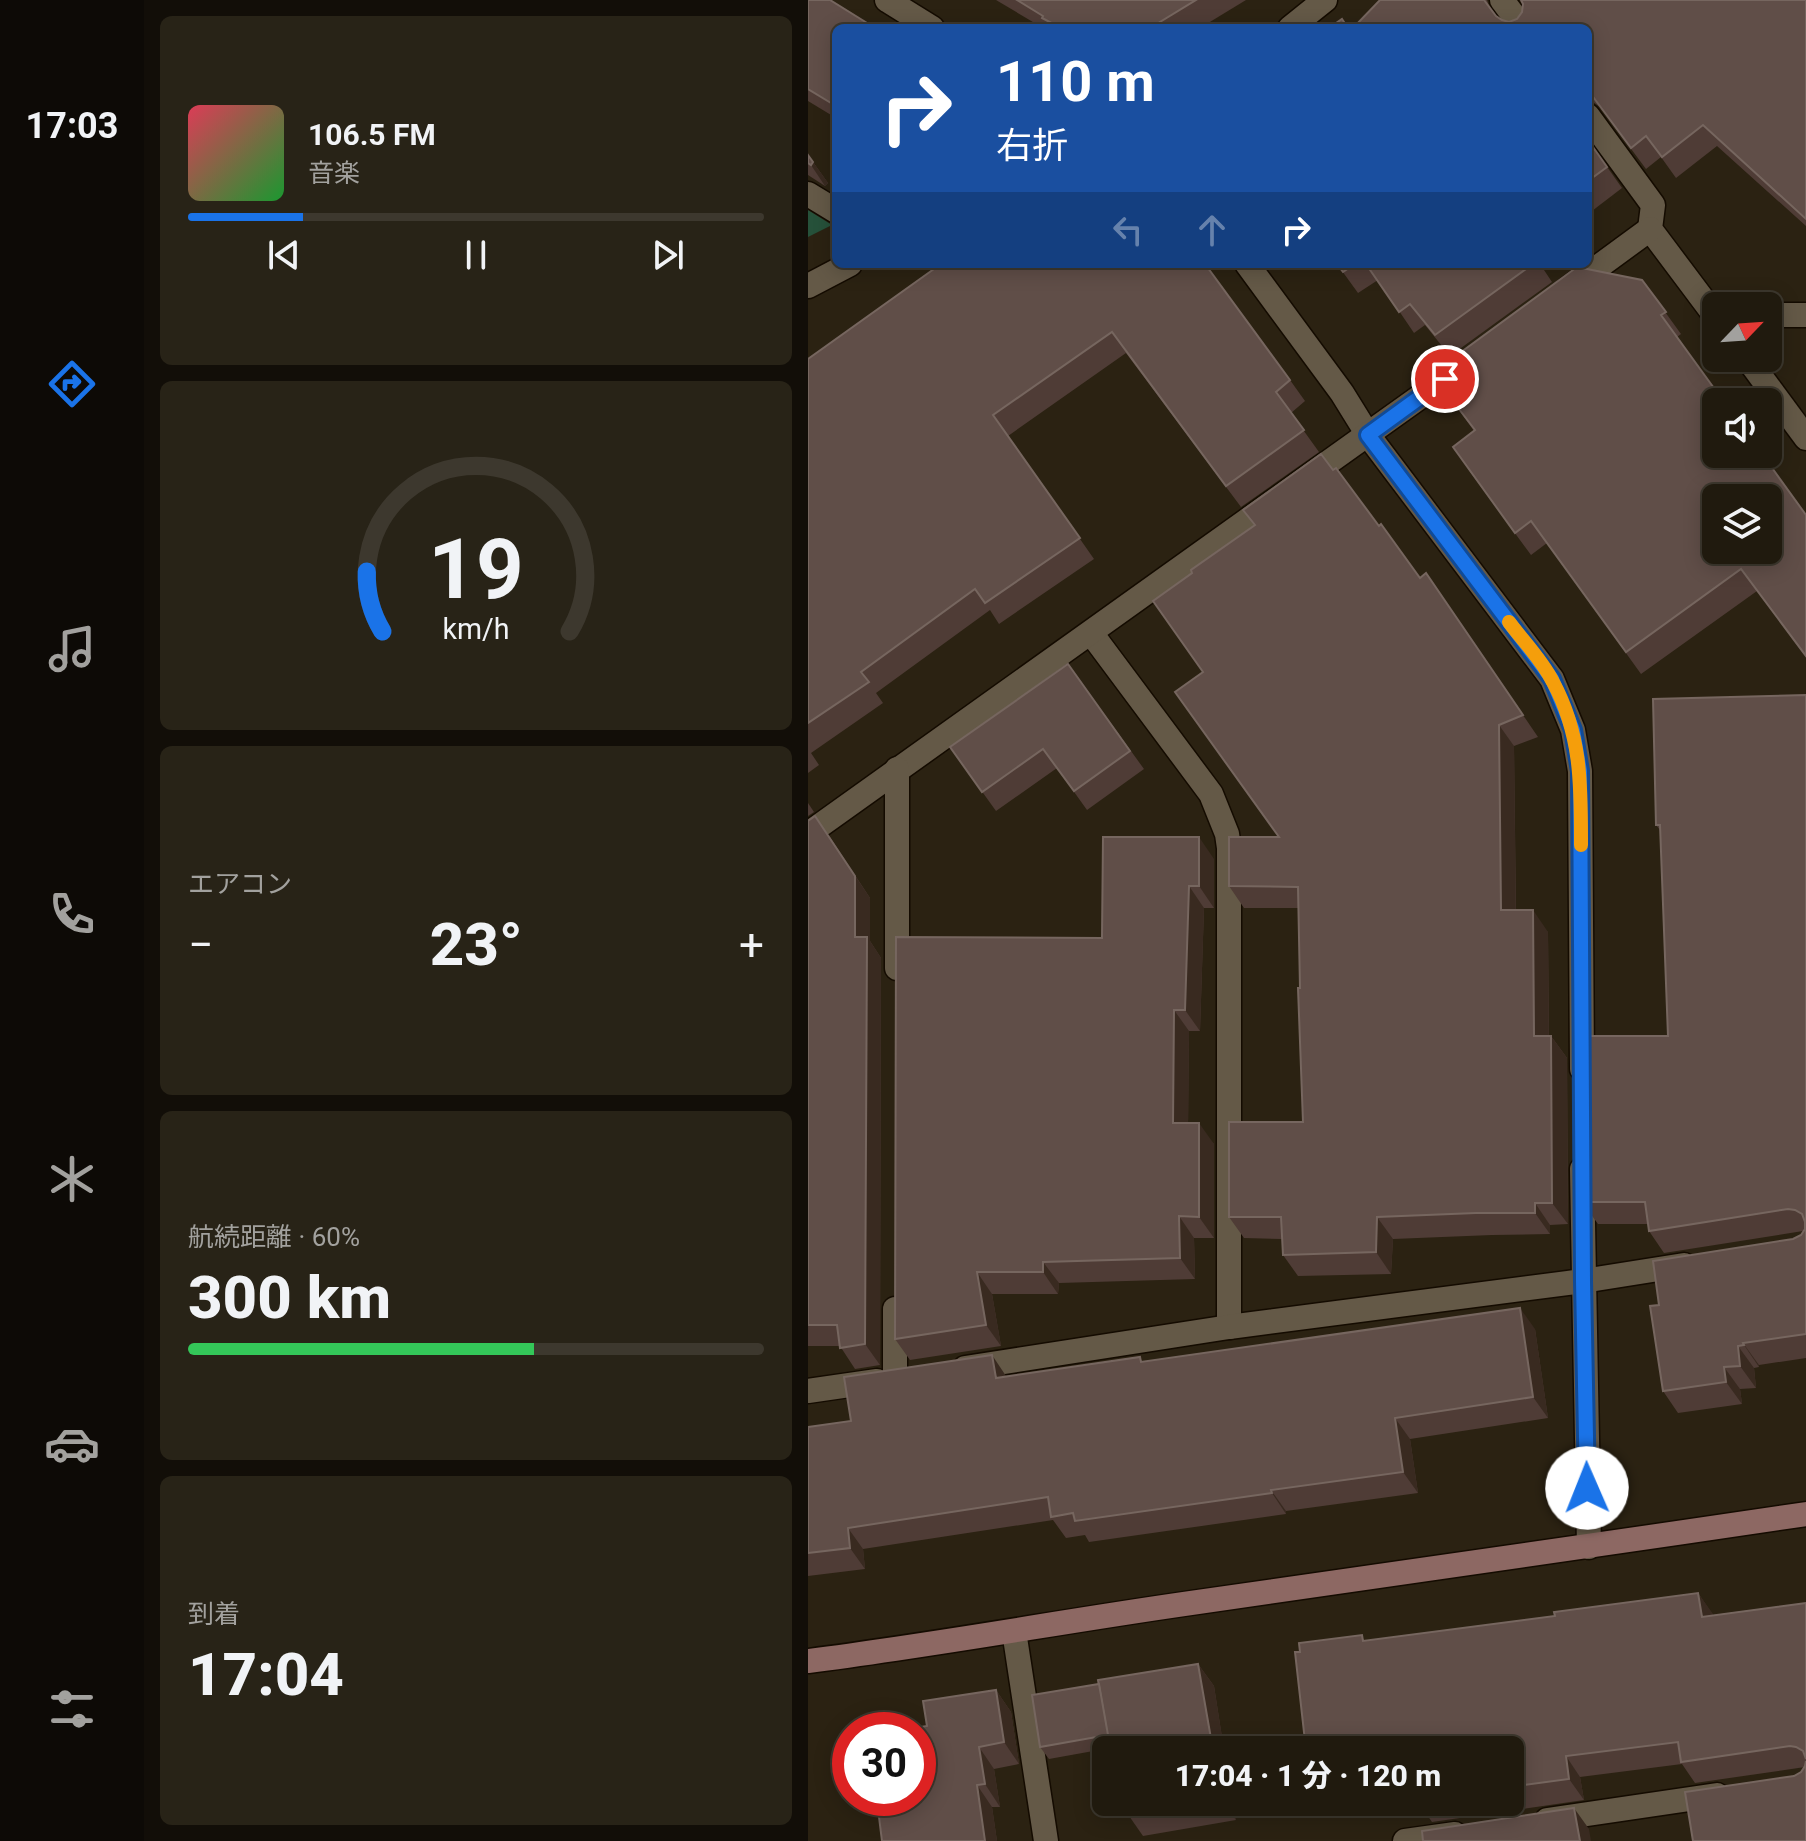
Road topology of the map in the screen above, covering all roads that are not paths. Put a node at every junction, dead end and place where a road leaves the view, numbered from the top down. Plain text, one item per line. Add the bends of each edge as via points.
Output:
1 (887, 0) edge
2 (1502, 0) edge
3 (1313, 3) edge
4 (926, 24) edge
5 (1294, 24) edge
6 (1520, 24) edge
7 (1592, 121) edge
8 (808, 194) edge
9 (832, 209) edge
10 (1650, 229) junction
11 (842, 268) edge
12 (1250, 268) edge
13 (808, 286) edge
14 (1702, 298) edge
15 (1548, 304) edge
16 (1782, 315) edge
17 (1806, 315) edge
18 (1509, 332) edge
19 (1757, 372) edge
20 (1368, 435) junction
21 (1806, 438) edge
22 (1091, 633) junction
23 (897, 769) junction
24 (808, 834) edge
25 (897, 988) edge
26 (1582, 1090) edge
27 (1582, 1154) edge
28 (1702, 1262) edge
29 (1583, 1281) junction
30 (895, 1285) edge
31 (1229, 1327) junction
32 (941, 1372) edge
33 (808, 1391) edge
34 (1806, 1514) edge
35 (1589, 1547) junction
36 (1014, 1631) junction
37 (808, 1661) edge
38 (1744, 1791) edge
39 (1529, 1823) edge
40 (1482, 1830) edge
41 (1046, 1841) edge
42 (1405, 1841) edge

1 - 4 street
2 - 6 street
3 - 5 street
7 - 10 street via 1653,205
8 - 9 street
10 - 14 street
10 - 15 street
11 - 13 street
12 - 20 street
16 - 17 street
18 - 20 street
19 - 21 street
20 - 22 street
20 - 26 street via 1552,679 1573,730 1580,771
22 - 23 street
22 - 31 street via 1211,794 1227,834
23 - 24 street
23 - 25 street
27 - 29 street
28 - 29 street
29 - 31 street
29 - 35 street
30 - 33 street via 903,1378
31 - 32 street
34 - 35 street
35 - 36 street
36 - 37 street
36 - 41 street
38 - 39 street
40 - 42 street

